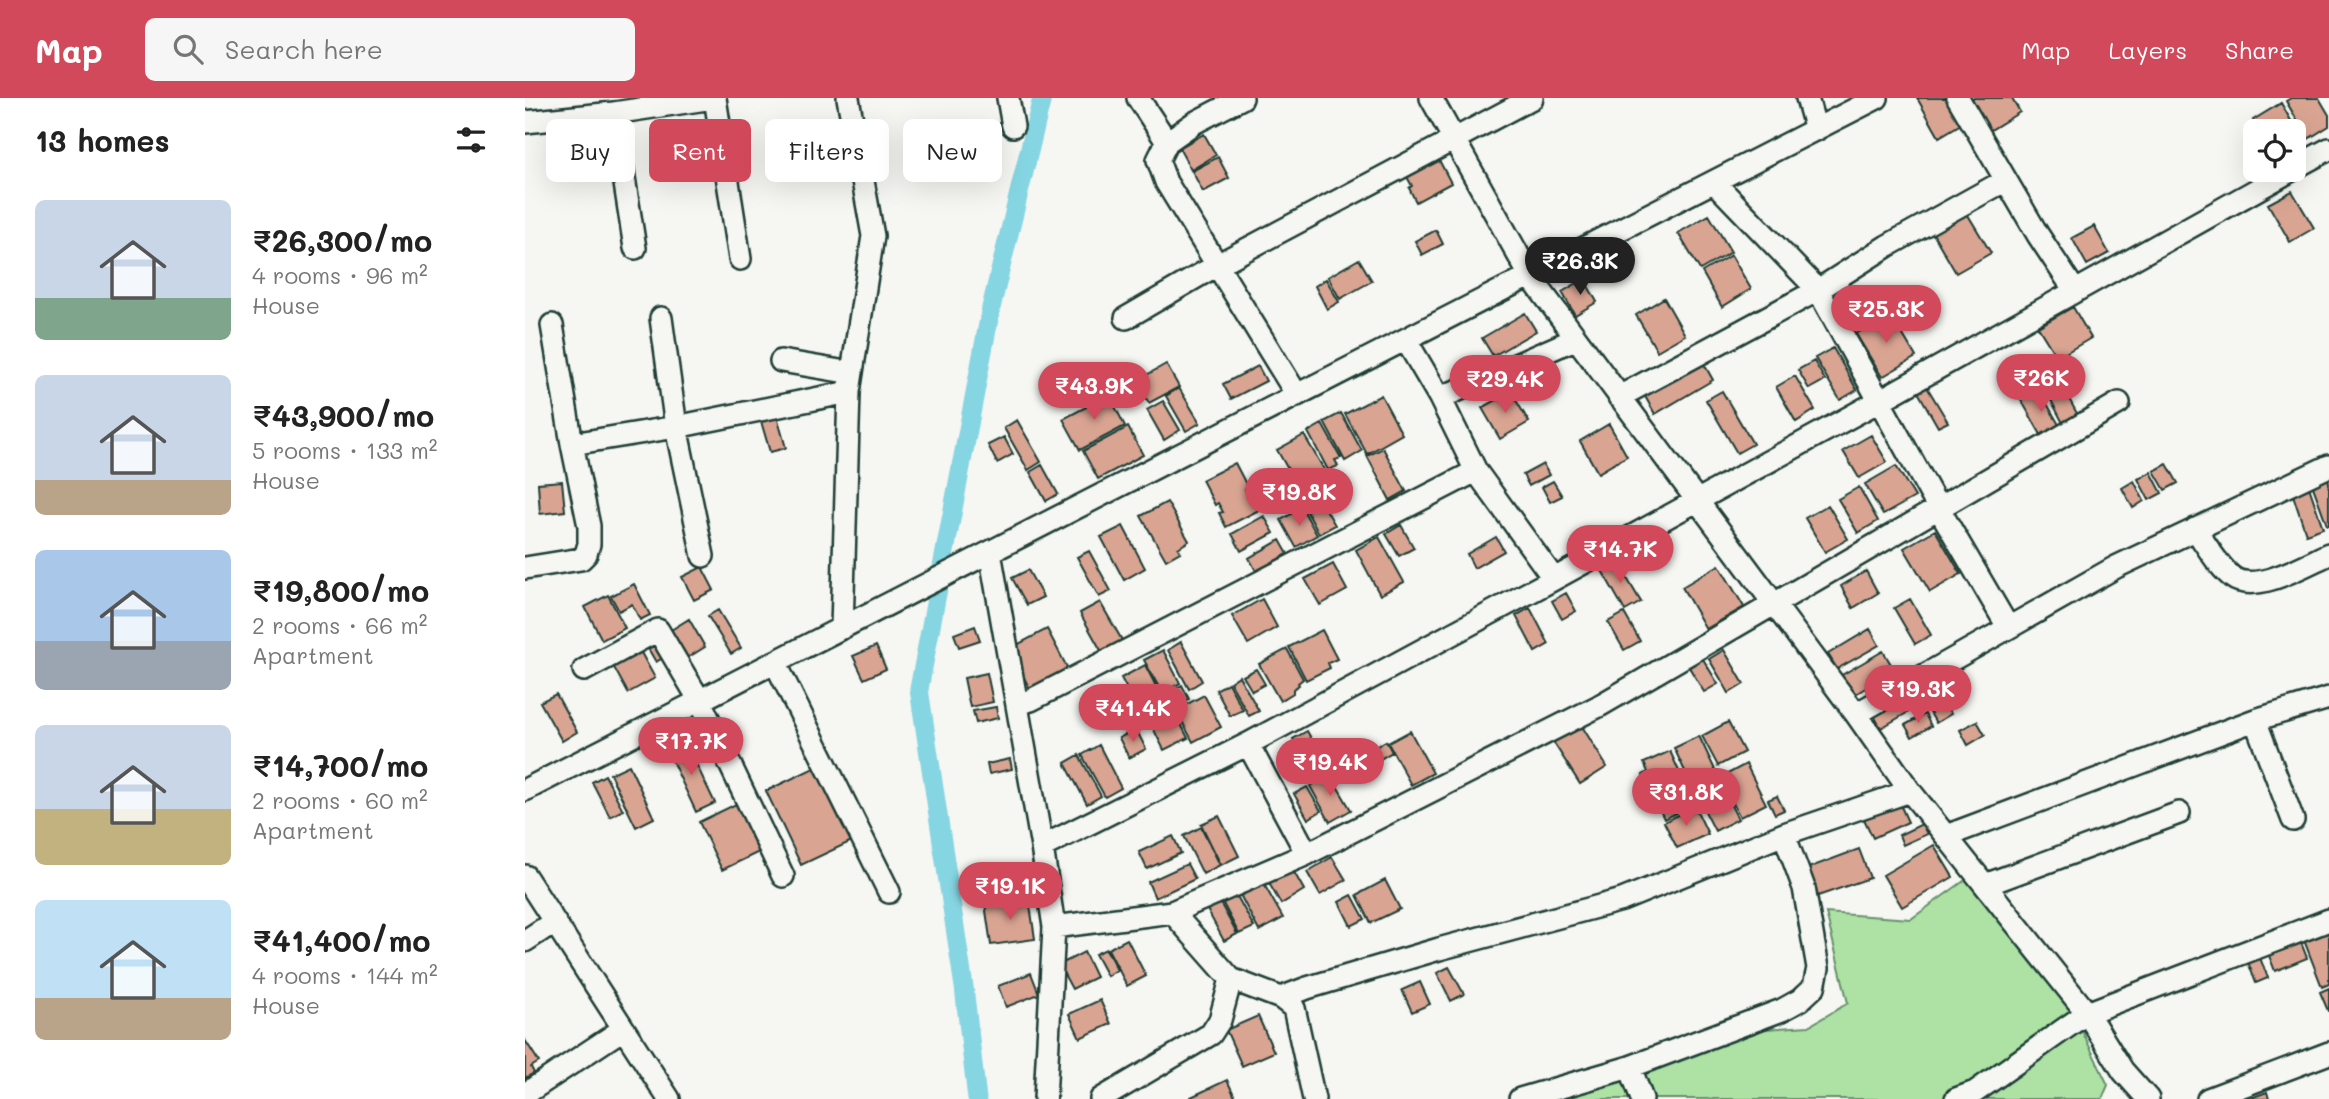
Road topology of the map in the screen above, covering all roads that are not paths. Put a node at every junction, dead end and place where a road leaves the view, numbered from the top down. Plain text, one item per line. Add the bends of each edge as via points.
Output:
1 (714, 98) edge
2 (848, 98) edge
3 (1008, 98) edge
4 (1138, 98) edge
5 (1242, 98) edge
6 (1431, 98) edge
7 (1532, 98) edge
8 (1807, 98) edge
9 (1877, 98) edge
10 (1958, 98) edge
11 (614, 113) junction
12 (525, 121) edge
13 (1013, 126) dead end
14 (1816, 130) junction
15 (1454, 139) junction
16 (1167, 142) junction
17 (2329, 149) edge
18 (2306, 162) edge
19 (2006, 180) junction
20 (1714, 182) junction
21 (2270, 182) edge
22 (635, 248) dead end
23 (740, 258) dead end
24 (1217, 265) junction
25 (1530, 276) junction
26 (1818, 290) junction
27 (2075, 291) junction
28 (661, 318) dead end
29 (1126, 318) dead end
30 (552, 325) dead end
31 (1575, 339) junction
32 (1406, 340) junction
33 (781, 361) dead end
34 (850, 382) junction
35 (1297, 395) junction
36 (1619, 397) junction
37 (1440, 398) junction
38 (1879, 401) junction
39 (2119, 403) dead end
40 (676, 427) junction
41 (572, 444) junction
42 (2329, 466) edge
43 (1476, 471) junction
44 (1696, 499) junction
45 (1939, 509) junction
46 (2195, 529) junction
47 (2329, 554) edge
48 (703, 556) dead end
49 (983, 556) junction
50 (525, 568) edge
51 (1554, 579) junction
52 (1775, 605) junction
53 (2008, 627) junction
54 (842, 628) junction
55 (775, 662) junction
56 (584, 670) dead end
57 (700, 701) junction
58 (2328, 703) edge
59 (1017, 704) junction
60 (1856, 714) junction
61 (2255, 720) junction
62 (1248, 744) junction
63 (525, 790) edge
64 (1910, 790) junction
65 (2179, 813) dead end
66 (2293, 820) dead end
67 (1784, 834) junction
68 (1946, 836) junction
69 (1042, 847) junction
70 (1307, 854) junction
71 (525, 876) edge
72 (783, 876) dead end
73 (1985, 885) junction
74 (889, 891) dead end
75 (1172, 912) junction
76 (2329, 920) edge
77 (554, 922) junction
78 (1053, 927) junction
79 (525, 941) edge
80 (1231, 979) junction
81 (1282, 998) junction
82 (2087, 1013) junction
83 (623, 1029) junction
84 (2329, 1053) edge
85 (1630, 1066) junction
86 (525, 1094) edge
87 (1970, 1097) edge
88 (669, 1099) edge
89 (1045, 1099) edge
90 (1101, 1099) edge
91 (1314, 1099) edge
92 (1520, 1099) edge
93 (1643, 1099) edge
94 (2148, 1099) edge
95 (2208, 1099) edge

1 - 11 street
1 - 23 street
2 - 34 street via 873,236
3 - 13 street
4 - 16 street
5 - 16 street
6 - 15 street
7 - 15 street
8 - 14 street
9 - 14 street
10 - 19 street
11 - 12 street
11 - 22 street
14 - 20 street
15 - 24 street
15 - 25 street
16 - 24 street via 1159,160 1166,182
17 - 18 street
19 - 26 street
19 - 27 street
20 - 25 street
20 - 26 street
21 - 27 street
24 - 29 street
24 - 35 street
25 - 31 street
25 - 32 street
26 - 36 street
26 - 38 street
27 - 38 street
28 - 40 street
30 - 41 street
31 - 36 street
31 - 37 street
32 - 35 street
32 - 37 street
33 - 34 street
34 - 40 street
34 - 54 street
35 - 49 street
36 - 44 street
37 - 43 street
38 - 44 street
38 - 45 street
39 - 45 street
40 - 41 street
40 - 48 street
41 - 50 street via 589,526 586,554 573,562
42 - 46 street
43 - 51 street
43 - 59 street
44 - 51 street
44 - 52 street
45 - 52 street
45 - 53 street
46 - 47 street via 2233,578 2250,584 2268,581
46 - 53 street
49 - 54 street
49 - 59 street
51 - 62 street
52 - 60 street
52 - 70 street via 1599,706
53 - 60 street
54 - 55 street
55 - 57 street
55 - 74 street
56 - 57 street via 658,630
57 - 63 street
57 - 72 street
58 - 61 street
59 - 69 street
60 - 64 street
61 - 66 street
61 - 68 street
62 - 69 street
62 - 70 street
64 - 67 street
64 - 68 street
65 - 73 street
67 - 81 street via 1622,900 1439,949
67 - 85 street via 1804,888 1818,968 1814,987 1781,1010
68 - 73 street
69 - 78 street
70 - 75 street
71 - 77 street
73 - 82 street
75 - 78 street
75 - 80 street
76 - 82 street
77 - 79 street
77 - 83 street
78 - 89 street
80 - 81 street
80 - 90 street via 1220,1020 1211,1034
81 - 91 street via 1294,1009
82 - 87 street
82 - 94 street via 2123,1071
83 - 86 street
83 - 88 street
84 - 95 street
85 - 92 street
85 - 93 street

